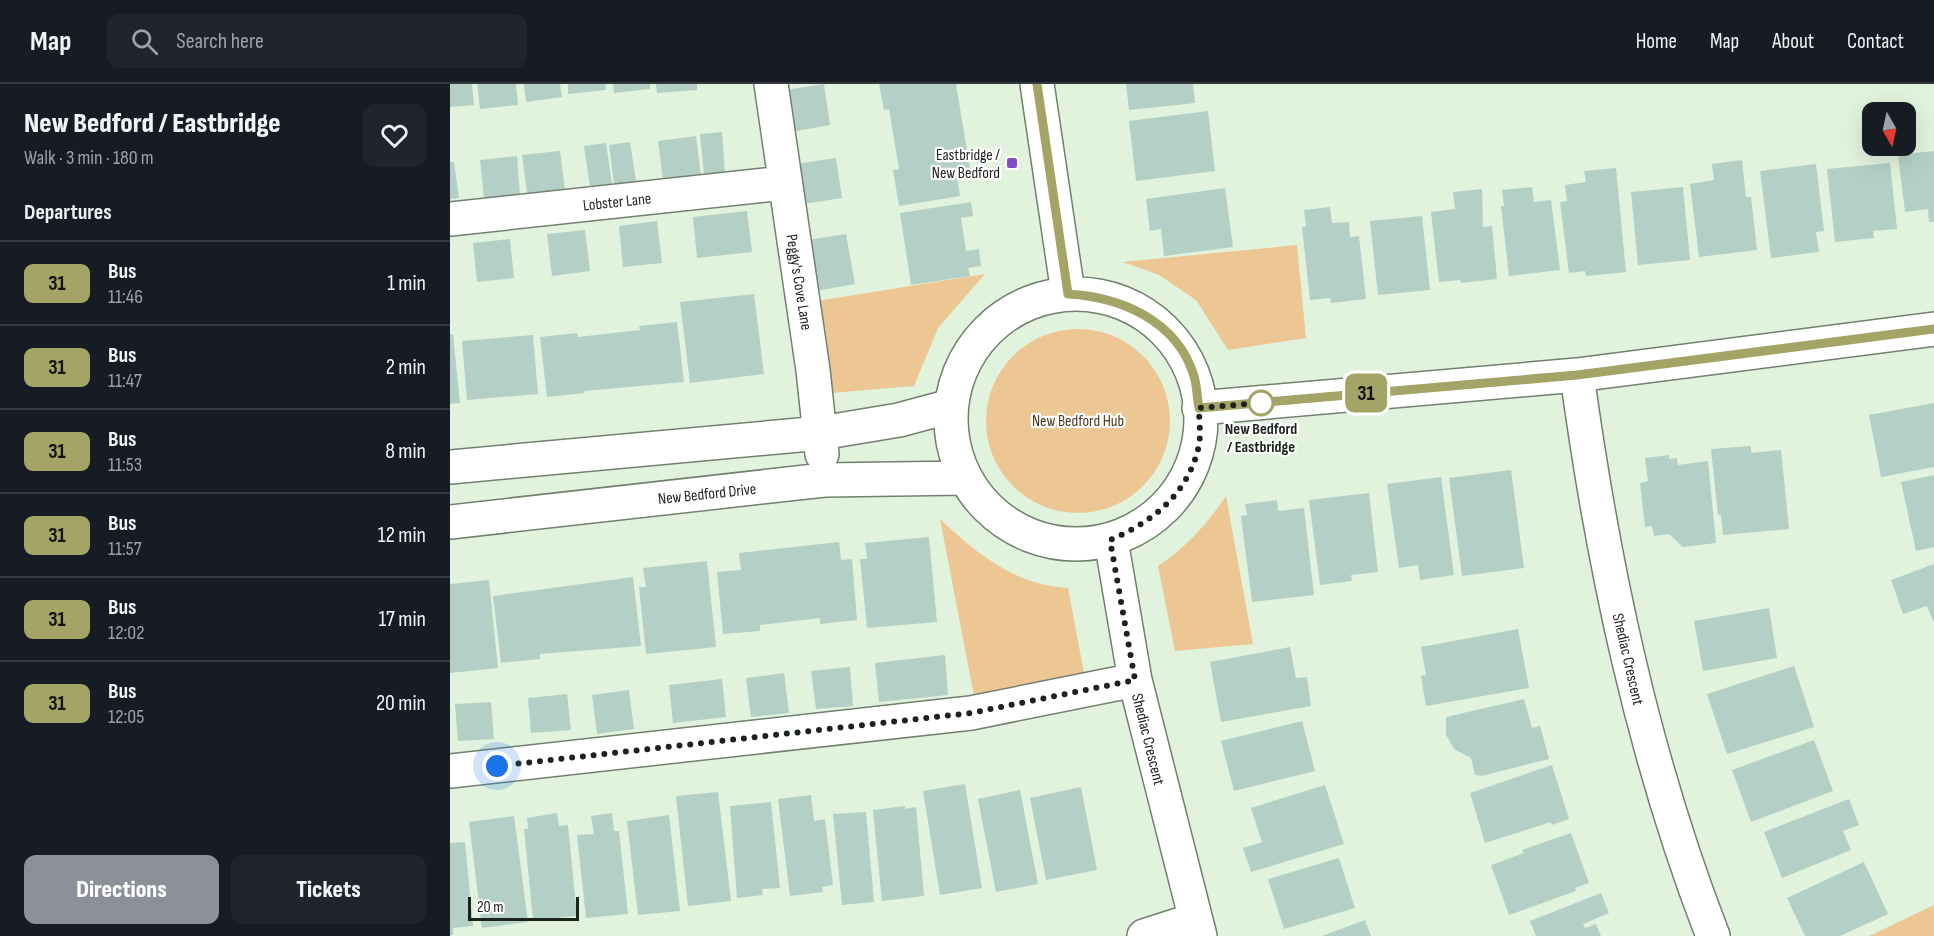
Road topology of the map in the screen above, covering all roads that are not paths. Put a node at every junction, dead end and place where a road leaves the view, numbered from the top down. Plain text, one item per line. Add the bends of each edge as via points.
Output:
1 (771, 84) edge
2 (1036, 84) edge
3 (784, 183) junction
4 (450, 219) edge
5 (1068, 294) junction
6 (1934, 329) edge
7 (1577, 375) junction
8 (951, 406) junction
9 (1199, 408) junction
10 (821, 433) junction
11 (450, 467) edge
12 (965, 478) junction
13 (824, 480) junction
14 (450, 522) edge
15 (1110, 540) junction
16 (1135, 680) junction
17 (450, 771) edge
18 (1197, 928) edge
19 (1144, 936) edge
20 (1713, 936) edge

1 - 3 street, Peggy's Cove Lane
2 - 5 street
3 - 4 street, Lobster Lane
3 - 10 street, Peggy's Cove Lane
5 - 8 street via 1022,305 985,332 961,369
5 - 9 street via 1099,296 1139,310 1162,327 1181,349 1194,375
6 - 7 street
7 - 9 street
7 - 20 street, Shediac Crescent via 1593,485 1637,694 1664,791
8 - 10 street via 899,420
8 - 12 street via 953,449
9 - 15 street via 1199,444 1179,490 1164,508 1139,527
10 - 11 street
10 - 13 street, Peggy's Cove Lane
12 - 13 street, New Bedford Drive
12 - 15 street via 979,500 998,518 1026,534 1056,543
13 - 14 street, New Bedford Drive
15 - 16 street, Shediac Crescent
16 - 17 street via 971,713
16 - 18 street, Shediac Crescent
18 - 19 street

